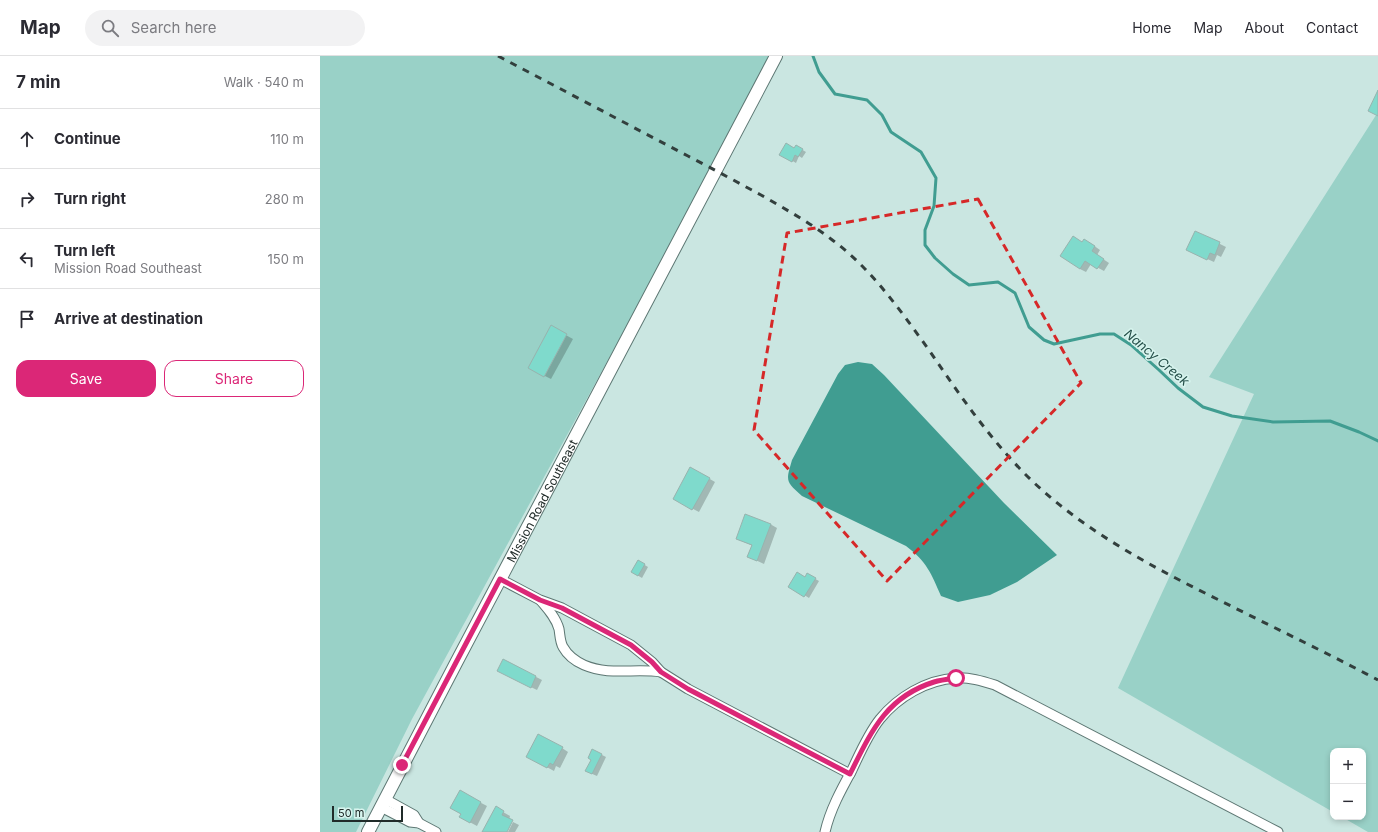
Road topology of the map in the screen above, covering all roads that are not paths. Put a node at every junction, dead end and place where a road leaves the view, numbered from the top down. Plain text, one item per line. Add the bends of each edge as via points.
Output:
1 (776, 56) edge
2 (500, 579) junction
3 (540, 600) junction
4 (661, 672) junction
5 (850, 774) junction
6 (383, 803) junction
7 (368, 832) edge
8 (436, 832) edge
9 (825, 832) edge
10 (1278, 832) edge

1 - 2 main road, Mission Road Southeast
2 - 3 street
2 - 6 main road, Mission Road Southeast
3 - 4 street via 562,608 631,645
3 - 4 street via 557,623 563,646 573,659 603,671
4 - 5 street via 688,689
5 - 9 street via 831,811
5 - 10 street via 879,720 910,692 935,682 956,678 976,680 995,685
6 - 7 main road, Mission Road Southeast
6 - 8 street via 410,822 419,823

